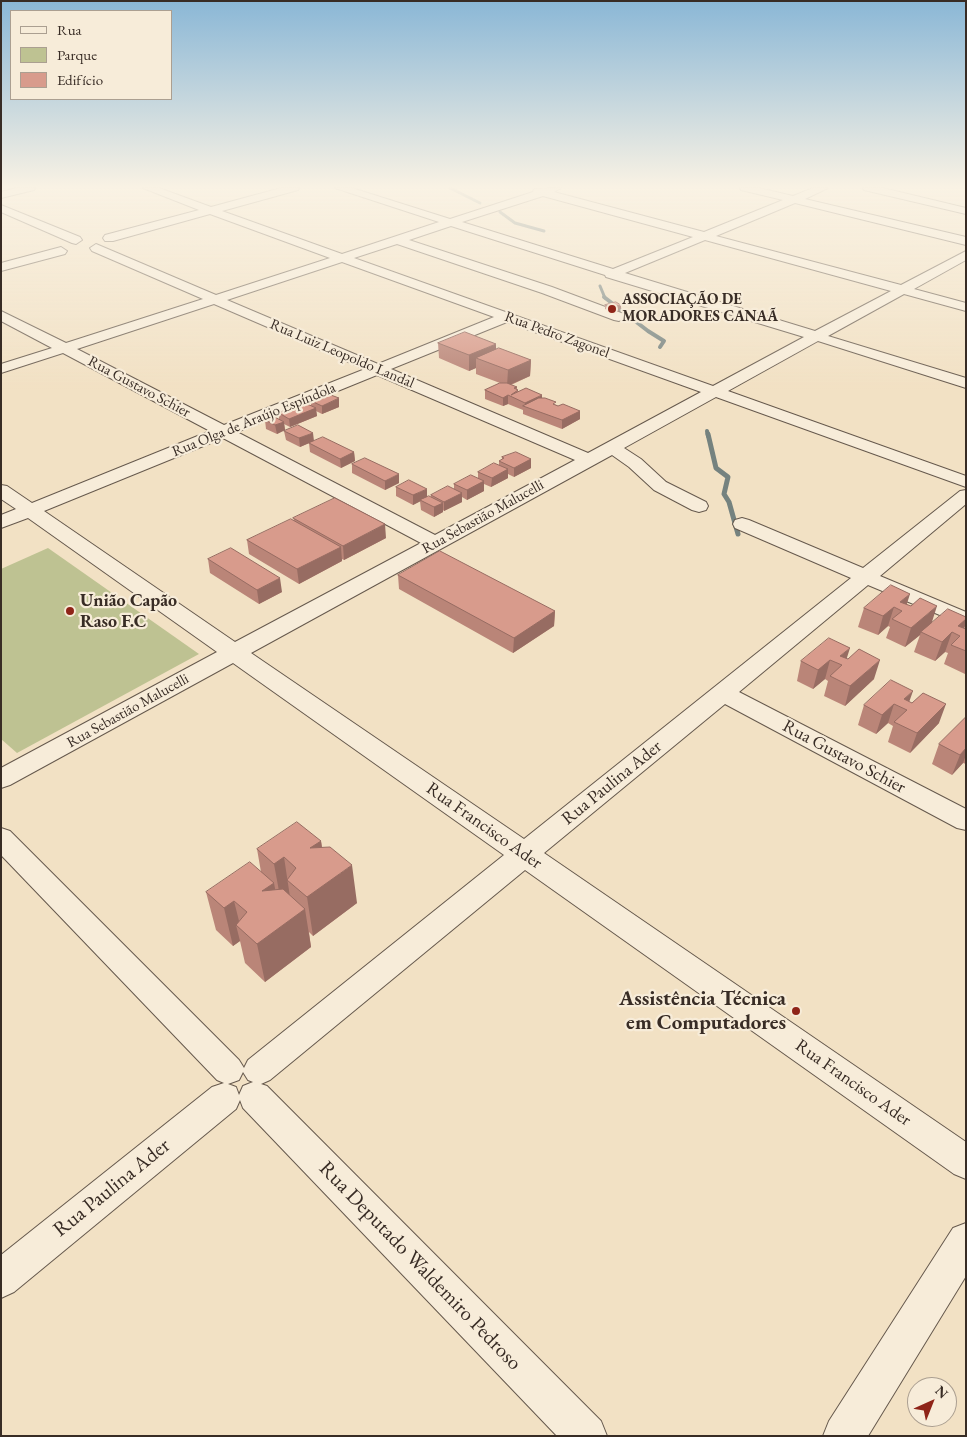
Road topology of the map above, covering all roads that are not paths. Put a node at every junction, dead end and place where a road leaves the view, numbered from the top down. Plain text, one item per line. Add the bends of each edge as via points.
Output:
1 (46, 255) edge
2 (112, 255) edge
3 (334, 255) edge
4 (351, 255) edge
5 (442, 255) edge
6 (553, 255) edge
7 (658, 255) edge
8 (775, 255) edge
9 (966, 255) edge
10 (342, 258) junction
11 (1, 267) edge
12 (611, 274) junction
13 (902, 290) junction
14 (215, 299) junction
15 (966, 307) edge
16 (1, 315) edge
17 (506, 317) junction
18 (619, 317) dead end
19 (815, 337) junction
20 (65, 348) junction
21 (1, 369) edge
22 (378, 369) junction
23 (966, 383) edge
24 (714, 392) junction
25 (224, 432) junction
26 (612, 447) junction
27 (589, 460) junction
28 (966, 482) edge
29 (1, 490) edge
30 (966, 495) edge
31 (699, 506) dead end
32 (31, 510) junction
33 (1, 522) edge
34 (742, 524) dead end
35 (436, 543) junction
36 (865, 577) junction
37 (966, 620) edge
38 (234, 652) junction
39 (722, 693) junction
40 (1, 779) edge
41 (966, 821) edge
42 (1, 838) edge
43 (524, 854) junction
44 (241, 1084) junction
45 (966, 1162) edge
46 (966, 1241) edge
47 (1, 1279) edge
48 (586, 1436) edge
49 (844, 1436) edge

1 - 11 street
2 - 14 street, Rua Luiz Leopoldo Landal
3 - 10 street, Rua Pedro Zagonel
4 - 10 street
5 - 18 street
6 - 12 street
7 - 12 street
8 - 13 street
9 - 13 street, Rua Sebastião Malucelli
10 - 14 street
10 - 17 street, Rua Pedro Zagonel
12 - 19 street
13 - 15 street
13 - 19 street, Rua Sebastião Malucelli
14 - 20 street
14 - 22 street, Rua Luiz Leopoldo Landal
16 - 20 street, Rua Gustavo Schier
17 - 22 street, Rua Olga de Araújo Espíndola
17 - 24 street, Rua Pedro Zagonel
19 - 23 street
19 - 24 street, Rua Sebastião Malucelli
20 - 21 street
20 - 25 street, Rua Gustavo Schier
22 - 25 street, Rua Olga de Araújo Espíndola
22 - 27 street, Rua Luiz Leopoldo Landal
24 - 26 street, Rua Sebastião Malucelli
24 - 28 street, Rua Pedro Zagonel
25 - 32 street, Rua Olga de Araújo Espíndola
25 - 35 street, Rua Gustavo Schier
26 - 27 street, Rua Sebastião Malucelli
26 - 31 street via 660,486
27 - 35 street, Rua Sebastião Malucelli
29 - 32 street, Rua Francisco Ader
30 - 36 street, Rua Paulina Ader
32 - 33 street, Rua Olga de Araújo Espíndola
32 - 38 street, Rua Francisco Ader
34 - 36 street
35 - 38 street, Rua Sebastião Malucelli
36 - 37 street
36 - 39 street, Rua Paulina Ader
38 - 40 street, Rua Sebastião Malucelli
38 - 43 street, Rua Francisco Ader
39 - 41 street, Rua Gustavo Schier
39 - 43 street, Rua Paulina Ader
42 - 44 street, Rua Deputado Waldemiro Pedroso
43 - 44 street, Rua Paulina Ader
43 - 45 street, Rua Francisco Ader
44 - 47 street, Rua Paulina Ader
44 - 48 street, Rua Deputado Waldemiro Pedroso
46 - 49 street

